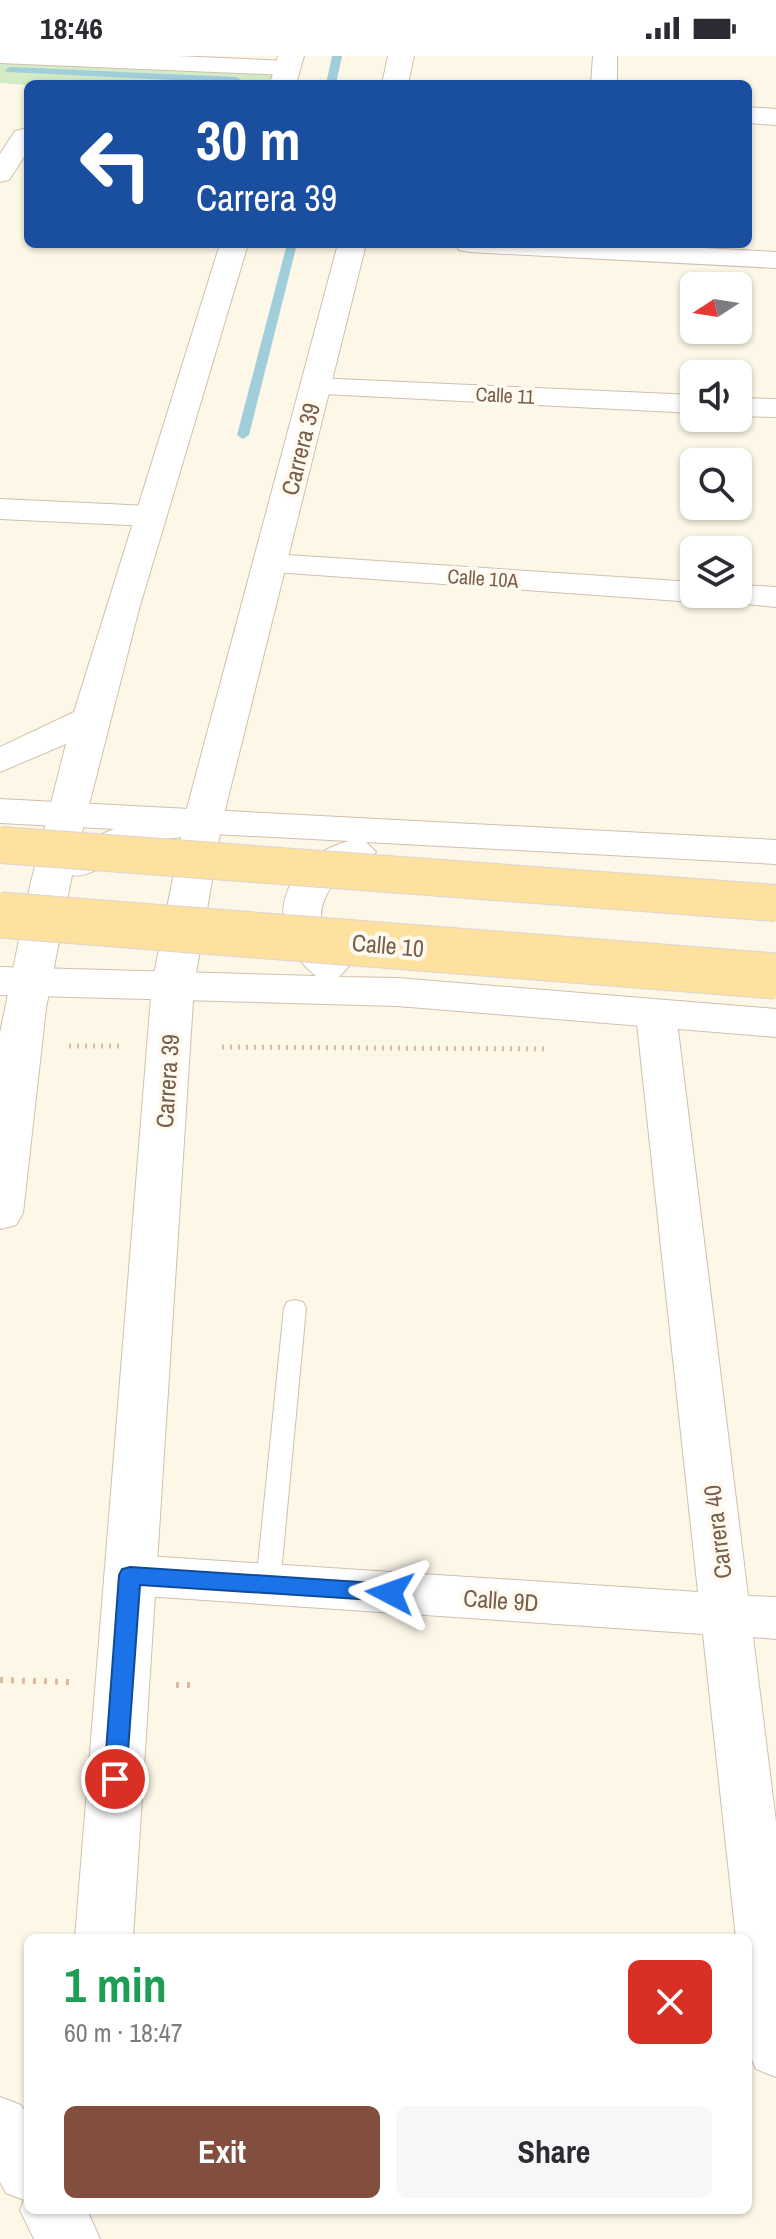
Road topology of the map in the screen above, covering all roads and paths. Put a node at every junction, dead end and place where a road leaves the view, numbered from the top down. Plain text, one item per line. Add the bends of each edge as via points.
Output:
1 (401, 56) edge
2 (605, 56) edge
3 (12, 57) edge
4 (287, 69) edge
5 (396, 80) edge
6 (604, 80) edge
7 (752, 115) edge
8 (776, 117) edge
9 (24, 137) dead end
10 (0, 174) edge
11 (233, 248) edge
12 (351, 248) edge
13 (546, 248) edge
14 (776, 260) edge
15 (315, 387) junction
16 (680, 403) edge
17 (752, 407) edge
18 (776, 408) edge
19 (0, 509) edge
20 (150, 516) junction
21 (272, 564) junction
22 (680, 591) edge
23 (752, 596) edge
24 (776, 597) edge
25 (90, 719) junction
26 (0, 761) edge
27 (0, 811) edge
28 (68, 814) junction
29 (203, 822) junction
30 (441, 835) junction
31 (0, 845) edge
32 (776, 852) edge
33 (776, 903) edge
34 (44, 913) junction
35 (0, 915) edge
36 (776, 976) edge
37 (15, 981) edge
38 (173, 985) junction
39 (397, 992) junction
40 (656, 1014) junction
41 (776, 1023) edge
42 (55, 1046) dead end
43 (130, 1047) dead end
44 (222, 1047) dead end
45 (552, 1049) dead end
46 (0, 1213) edge
47 (295, 1308) dead end
48 (130, 1575) junction
49 (268, 1584) junction
50 (726, 1615) junction
51 (776, 1618) edge
52 (104, 1934) edge
53 (776, 2050) edge
54 (0, 2126) edge
55 (24, 2165) edge
56 (53, 2214) edge
57 (84, 2214) edge
58 (69, 2239) edge
59 (82, 2239) edge

1 - 5 main road
2 - 6 street
3 - 4 street
7 - 8 street
9 - 10 street
11 - 20 main road
12 - 15 main road, Carrera 39
13 - 14 street
15 - 16 street, Calle 11
15 - 21 main road, Carrera 39
17 - 18 street
19 - 20 street
20 - 25 main road
21 - 22 street, Calle 10A
21 - 29 main road, Carrera 39
23 - 24 street
25 - 26 main road
25 - 28 main road
27 - 28 main road
28 - 29 main road
28 - 34 main road
29 - 30 main road
29 - 34 main road via 116,841 82,860
29 - 38 main road, Carrera 39
30 - 32 main road
30 - 39 main road via 378,845 339,859 312,882 299,910 305,939 327,965 364,984
31 - 33 main road, bridge
34 - 37 main road
35 - 36 main road, Calle 10, bridge
37 - 38 main road, Calle 10
37 - 46 main road
38 - 39 main road, Calle 10
38 - 48 main road, Carrera 39
39 - 40 main road, Calle 10
40 - 41 main road, Calle 10
40 - 50 street, Carrera 40
42 - 43 path
44 - 45 path
47 - 49 lane
48 - 49 street, Calle 9D
48 - 52 main road, Carrera 39
49 - 50 street, Calle 9D
50 - 51 street, Calle 9D
50 - 53 street, Carrera 40
54 - 55 main road
56 - 58 main road
57 - 59 main road

